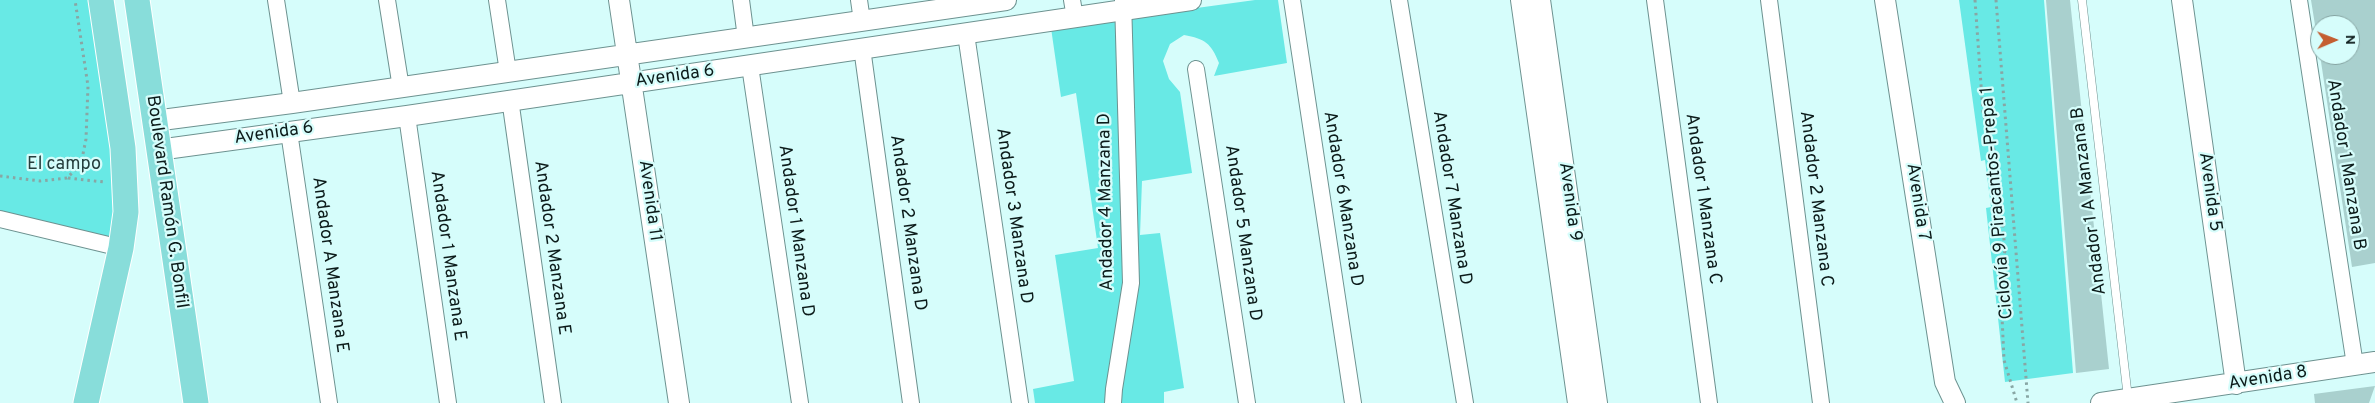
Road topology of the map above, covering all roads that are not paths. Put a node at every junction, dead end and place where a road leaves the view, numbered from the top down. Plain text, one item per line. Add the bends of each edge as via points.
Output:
1 (101, 0) edge
2 (137, 0) edge
3 (276, 0) edge
4 (387, 0) edge
5 (498, 0) edge
6 (619, 0) edge
7 (741, 0) edge
8 (859, 0) edge
9 (1006, 0) edge
10 (1191, 0) edge
11 (1292, 0) edge
12 (1399, 0) edge
13 (1521, 0) edge
14 (1540, 0) edge
15 (1655, 0) edge
16 (1769, 0) edge
17 (1885, 0) edge
18 (2082, 0) edge
19 (2182, 0) edge
20 (2299, 0) edge
21 (967, 3) edge
22 (1123, 6) edge
23 (1100, 7) edge
24 (1074, 9) edge
25 (862, 21) junction
26 (966, 34) junction
27 (746, 38) junction
28 (862, 48) junction
29 (628, 55) junction
30 (750, 66) junction
31 (1196, 69) dead end
32 (508, 72) junction
33 (632, 83) junction
34 (401, 88) junction
35 (510, 99) junction
36 (292, 103) junction
37 (407, 116) junction
38 (154, 121) junction
39 (289, 132) junction
40 (158, 150) junction
41 (0, 219) edge
42 (121, 248) junction
43 (2375, 362) edge
44 (2355, 365) junction
45 (2236, 384) junction
46 (2128, 399) junction
47 (86, 403) edge
48 (196, 403) edge
49 (329, 403) edge
50 (448, 403) edge
51 (553, 403) edge
52 (679, 403) edge
53 (800, 403) edge
54 (912, 403) edge
55 (1020, 403) edge
56 (1114, 403) edge
57 (1246, 403) edge
58 (1353, 403) edge
59 (1465, 403) edge
60 (1578, 403) edge
61 (1597, 403) edge
62 (1709, 403) edge
63 (1821, 403) edge
64 (1955, 403) edge
65 (2101, 403) edge

1 - 42 main road, Boulevard Ramón G. Bonfil via 126,184
2 - 38 main road, Boulevard Ramón G. Bonfil
3 - 36 street
4 - 34 street
5 - 32 street
6 - 29 street, Avenida 11
7 - 27 street
8 - 25 street
9 - 21 street, Avenida 6
10 - 22 street, Avenida 6
11 - 58 street, Andador 6 Manzana D
12 - 59 street, Andador 7 Manzana D
13 - 60 street, Avenida 9
14 - 61 street, Avenida 9
15 - 62 street, Andador 1 Manzana C
16 - 63 street, Andador 2 Manzana C
17 - 64 street, Avenida 7 via 1945,382
18 - 46 lane, Andador 1 A Manzana B
19 - 45 street, Avenida 5
20 - 44 street, Andador 1 Manzana B
21 - 25 street, Avenida 6
22 - 23 street, Avenida 6
22 - 56 street, Andador 4 Manzana D via 1131,283
23 - 24 street, Avenida 6
24 - 26 street, Avenida 6
25 - 27 street, Avenida 6
26 - 28 street, Avenida 6
26 - 55 street, Andador 3 Manzana D
27 - 29 street, Avenida 6
28 - 30 street, Avenida 6
28 - 54 street, Andador 2 Manzana D
29 - 32 street, Avenida 6
29 - 33 street, Avenida 11
30 - 33 street, Avenida 6
30 - 53 street, Andador 1 Manzana D
31 - 57 street, Andador 5 Manzana D
32 - 34 street, Avenida 6
33 - 35 street, Avenida 6
33 - 52 street, Avenida 11
34 - 36 street, Avenida 6
35 - 37 street, Avenida 6
35 - 51 street, Andador 2 Manzana E
36 - 38 street, Avenida 6
37 - 39 street, Avenida 6
37 - 50 street, Andador 1 Manzana E
38 - 40 main road, Boulevard Ramón G. Bonfil
39 - 40 street, Avenida 6
39 - 49 street, Andador A Manzana E
40 - 48 main road, Boulevard Ramón G. Bonfil
41 - 42 street
42 - 47 main road, Boulevard Ramón G. Bonfil
43 - 44 street, Avenida 8
44 - 45 street, Avenida 8
45 - 46 street, Avenida 8
46 - 65 street, Avenida 8

